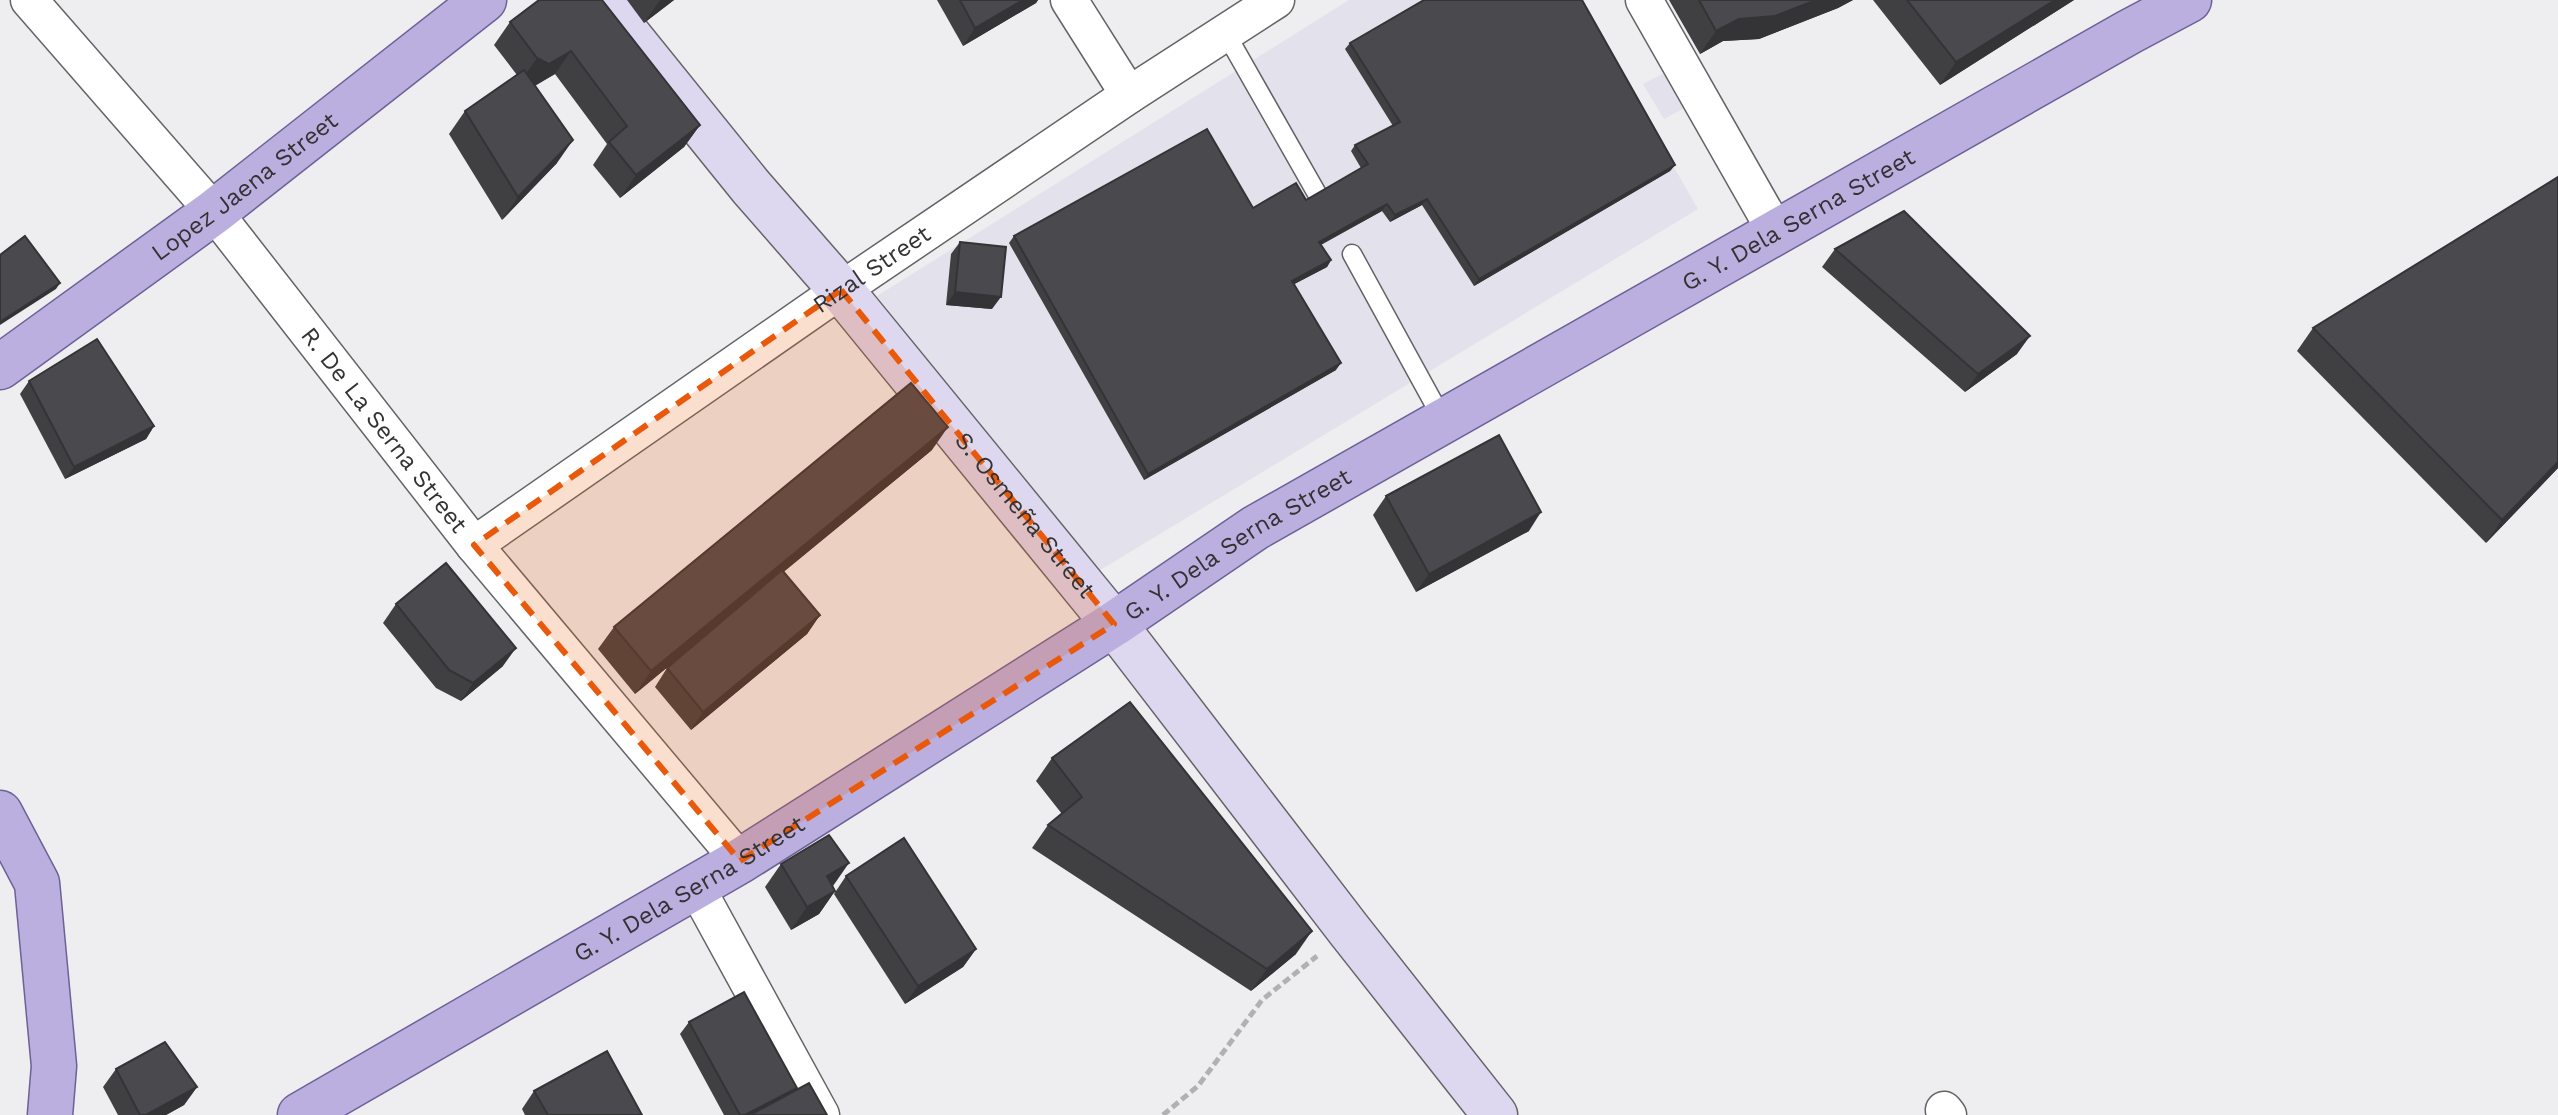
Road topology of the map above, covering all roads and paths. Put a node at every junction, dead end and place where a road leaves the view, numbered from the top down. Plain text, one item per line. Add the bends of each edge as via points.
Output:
1 (29, 0) edge
2 (484, 0) edge
3 (600, 0) edge
4 (1069, 0) edge
5 (1276, 0) edge
6 (1644, 0) edge
7 (2189, 0) edge
8 (1225, 32) junction
9 (1129, 95) junction
10 (214, 212) junction
11 (1329, 215) edge
12 (1776, 232) junction
13 (1352, 254) dead end
14 (841, 290) junction
15 (0, 367) edge
16 (1443, 420) junction
17 (474, 545) junction
18 (1114, 624) junction
19 (0, 813) edge
20 (740, 861) junction
21 (695, 885) junction
22 (1349, 930) junction
23 (50, 1115) edge
24 (300, 1115) edge
25 (821, 1115) edge
26 (1163, 1115) edge
27 (1495, 1115) edge

1 - 10 street, R. De La Serna Street
2 - 10 main road, Lopez Jaena Street
3 - 14 street, S. Osmeña Street
4 - 9 street
5 - 8 street, Rizal Street
6 - 12 street
7 - 12 main road, G. Y. Dela Serna Street
8 - 9 street, Rizal Street
8 - 11 lane
9 - 14 street, Rizal Street
10 - 15 main road, Lopez Jaena Street
10 - 17 street, R. De La Serna Street
12 - 16 main road, G. Y. Dela Serna Street
13 - 16 lane
14 - 17 street, Rizal Street
14 - 18 street, S. Osmeña Street
16 - 18 main road, G. Y. Dela Serna Street via 1255,528
17 - 20 street, R. De La Serna Street
18 - 20 main road, G. Y. Dela Serna Street
18 - 22 street, S. Osmeña Street
19 - 23 main road via 37,883 54,1066
20 - 21 main road, G. Y. Dela Serna Street
21 - 24 main road, G. Y. Dela Serna Street
21 - 25 street
22 - 26 path via 1262,1000 1198,1086
22 - 27 street, S. Osmeña Street

